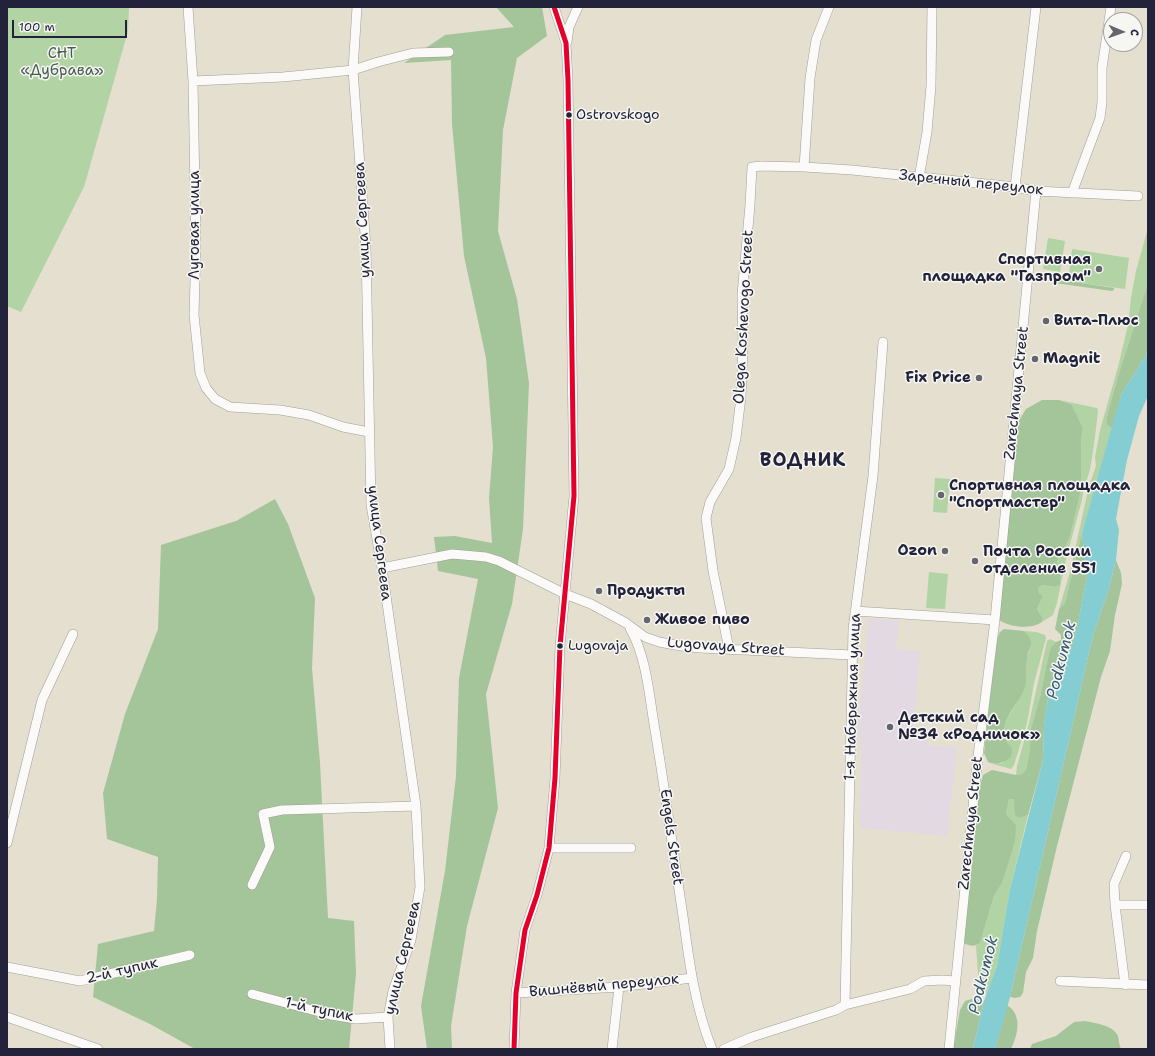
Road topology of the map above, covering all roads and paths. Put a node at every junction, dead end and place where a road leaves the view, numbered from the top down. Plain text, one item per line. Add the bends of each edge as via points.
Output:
1 (188, 7) edge
2 (357, 7) edge
3 (554, 7) edge
4 (578, 7) edge
5 (829, 7) edge
6 (932, 7) edge
7 (1036, 7) edge
8 (1110, 7) edge
9 (566, 43) junction
10 (449, 52) dead end
11 (353, 70) junction
12 (193, 81) junction
13 (804, 167) junction
14 (919, 178) junction
15 (1015, 187) junction
16 (1036, 191) junction
17 (1072, 193) junction
18 (1138, 196) dead end
19 (883, 342) dead end
20 (369, 432) junction
21 (382, 568) junction
22 (565, 594) junction
23 (855, 611) junction
24 (995, 620) junction
25 (629, 626) junction
26 (73, 634) dead end
27 (650, 639) junction
28 (729, 649) junction
29 (852, 655) junction
30 (641, 656) junction
31 (416, 806) junction
32 (7, 843) edge
33 (549, 848) junction
34 (631, 848) dead end
35 (1126, 856) dead end
36 (252, 885) dead end
37 (1115, 905) junction
38 (1148, 905) edge
39 (190, 955) dead end
40 (7, 967) edge
41 (692, 978) junction
42 (955, 981) junction
43 (1060, 981) dead end
44 (1125, 985) junction
45 (1148, 985) edge
46 (619, 987) junction
47 (516, 993) junction
48 (252, 994) dead end
49 (845, 1005) junction
50 (7, 1017) edge
51 (388, 1017) junction
52 (98, 1049) edge
53 (390, 1049) edge
54 (514, 1049) edge
55 (612, 1049) edge
56 (712, 1049) edge
57 (724, 1049) edge
58 (949, 1049) edge

1 - 12 street, Луговая улица
2 - 11 street, улица Сергеева
3 - 9 street
4 - 9 street via 569,27
5 - 13 street via 816,40 811,70
6 - 14 street via 931,86
7 - 15 street
8 - 17 street via 1102,68 1100,118
9 - 22 street via 574,474
10 - 11 street via 413,54
11 - 12 street via 282,77
11 - 20 street, улица Сергеева via 366,248
12 - 20 street, Луговая улица via 196,246 194,315 200,373 206,388 215,399 230,407 280,410 309,415 343,427
13 - 14 street, Заречный переулок
13 - 28 street, Olega Koshevogo Street via 752,167 742,295 743,345 736,438 729,469 710,502 706,518 713,571
14 - 15 street, Заречный переулок
15 - 16 street, Заречный переулок
16 - 17 street, Заречный переулок
16 - 24 street, Zarechnaya Street
17 - 18 street, Заречный переулок
19 - 23 street, 1-я Набережная улица via 873,476
20 - 21 street, улица Сергеева via 371,505
21 - 22 street via 452,554 486,557
21 - 31 street, улица Сергеева
22 - 25 street, Lugovaya Street via 591,604
22 - 33 street
23 - 24 street
23 - 29 street, 1-я Набережная улица
24 - 42 street, Zarechnaya Street
25 - 27 street, Lugovaya Street
25 - 30 street, Engels Street via 636,638
26 - 32 street via 42,700
27 - 28 street, Lugovaya Street via 681,646
27 - 30 street via 644,642
28 - 29 street, Lugovaya Street
29 - 49 street, 1-я Набережная улица
30 - 41 street, Engels Street via 658,749
31 - 36 street via 282,810 263,814 270,847
31 - 51 street, улица Сергеева via 420,887 410,940 393,991
33 - 34 street
33 - 47 street via 525,930
35 - 37 street via 1114,884
37 - 38 street
37 - 44 street
39 - 40 street, 2-й тупик via 80,982
41 - 46 street, Вишнёвый переулок
41 - 56 street, Engels Street via 704,1029
42 - 49 street via 924,981 910,989
42 - 58 street, Zarechnaya Street
43 - 44 street
44 - 45 street
46 - 47 street, Вишнёвый переулок
46 - 55 street
47 - 54 street
48 - 51 street, 1-й тупик via 331,1015 356,1019
49 - 57 street
50 - 52 street
51 - 53 street, улица Сергеева

